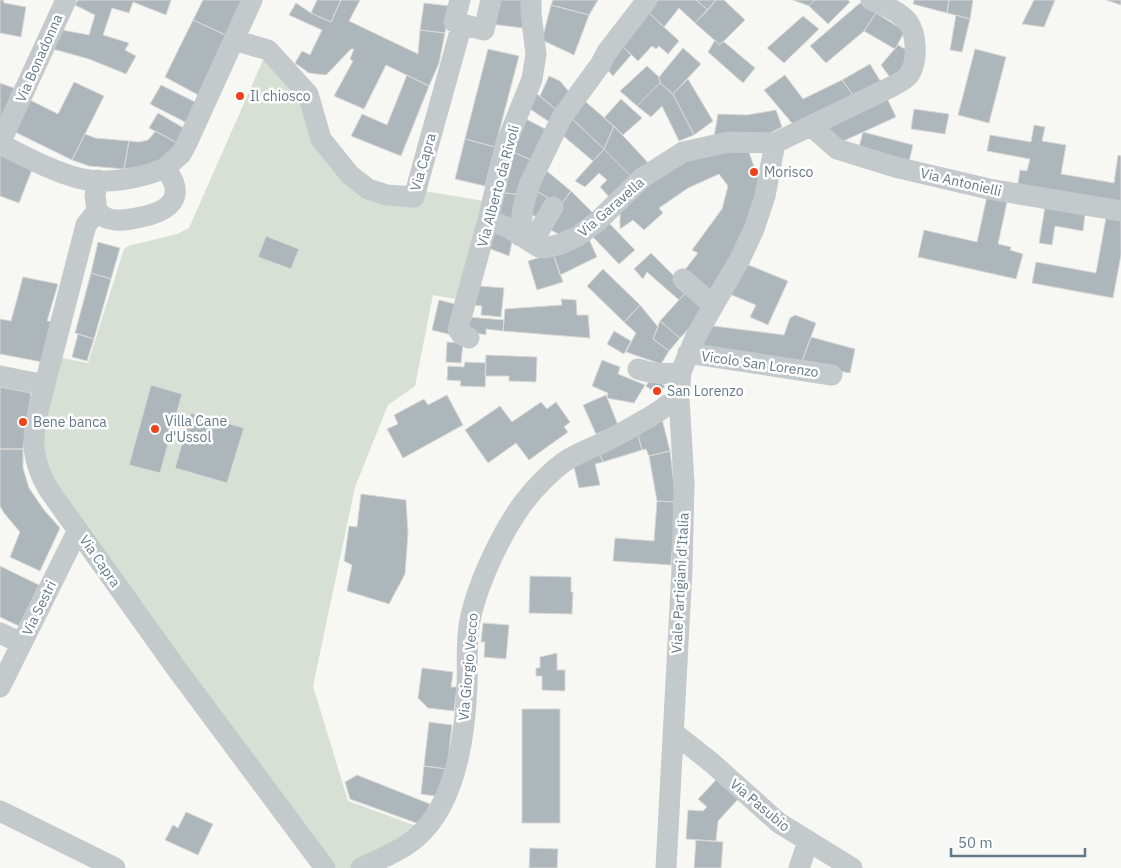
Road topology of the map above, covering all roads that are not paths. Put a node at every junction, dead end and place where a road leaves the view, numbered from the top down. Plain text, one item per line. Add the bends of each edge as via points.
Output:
1 (66, 0) edge
2 (460, 0) edge
3 (491, 0) edge
4 (531, 0) edge
5 (647, 0) edge
6 (871, 0) edge
7 (251, 2) edge
8 (462, 24) junction
9 (234, 40) junction
10 (811, 126) junction
11 (0, 143) edge
12 (775, 143) junction
13 (165, 168) junction
14 (98, 180) junction
15 (553, 207) dead end
16 (97, 211) junction
17 (1121, 211) edge
18 (488, 220) junction
19 (526, 240) junction
20 (683, 279) dead end
21 (713, 305) junction
22 (469, 338) dead end
23 (685, 362) junction
24 (638, 369) dead end
25 (832, 375) dead end
26 (0, 376) edge
27 (44, 385) junction
28 (679, 398) junction
29 (78, 530) junction
30 (0, 632) edge
31 (21, 643) junction
32 (0, 687) edge
33 (674, 733) junction
34 (0, 811) edge
35 (808, 842) junction
36 (115, 868) edge
37 (325, 868) edge
38 (361, 868) edge
39 (666, 868) edge
40 (799, 868) edge
41 (852, 868) edge

1 - 11 street, Via Bonadonna
2 - 8 street via 454,22
3 - 8 street via 484,30
4 - 18 street, Via Alberto da Rivoli via 536,54 532,79 506,144
5 - 19 street via 562,117 529,185 523,208
6 - 10 street via 888,7 907,21 914,34 911,72 893,86
7 - 9 street
8 - 9 street, Via Capra via 414,197 387,195 368,189 350,175 321,139 308,94 268,50
9 - 13 street via 188,143
10 - 12 street
10 - 17 street, Via Antonielli via 837,149 895,167 989,189
11 - 14 street via 64,174
12 - 19 street, Via Garavella via 728,142 683,152 642,178 578,236 545,248 538,248
12 - 21 street, Viale Partigiani d'Italia via 765,196 754,229
13 - 14 street via 135,178
13 - 16 street via 176,186 176,195 166,209 119,221
14 - 16 street via 95,195
15 - 19 street
16 - 27 street, Via Capra via 86,225
18 - 19 street, Via Garavella via 507,227
18 - 22 street, Via Alberto da Rivoli via 458,329
20 - 21 street
21 - 23 street, Viale Partigiani d'Italia
23 - 24 street, Vicolo San Lorenzo via 668,374
23 - 25 street, Vicolo San Lorenzo
23 - 28 street, Viale Partigiani d'Italia
26 - 27 street
27 - 29 street, Via Capra via 34,429 35,461 48,490
28 - 33 street, Viale Partigiani d'Italia via 684,511
28 - 38 street, Via Giorgio Vecco via 564,462 524,503 506,531 472,609 466,652 467,686 462,735 456,768 440,810 416,838
29 - 31 street, Via Sestri
29 - 37 street, Via Capra
30 - 31 street
31 - 32 street, Via Sestri
33 - 35 street, Via Pasubio via 778,823
33 - 39 street, Viale Partigiani d'Italia
34 - 36 street
35 - 40 street
35 - 41 street, Via Pasubio

